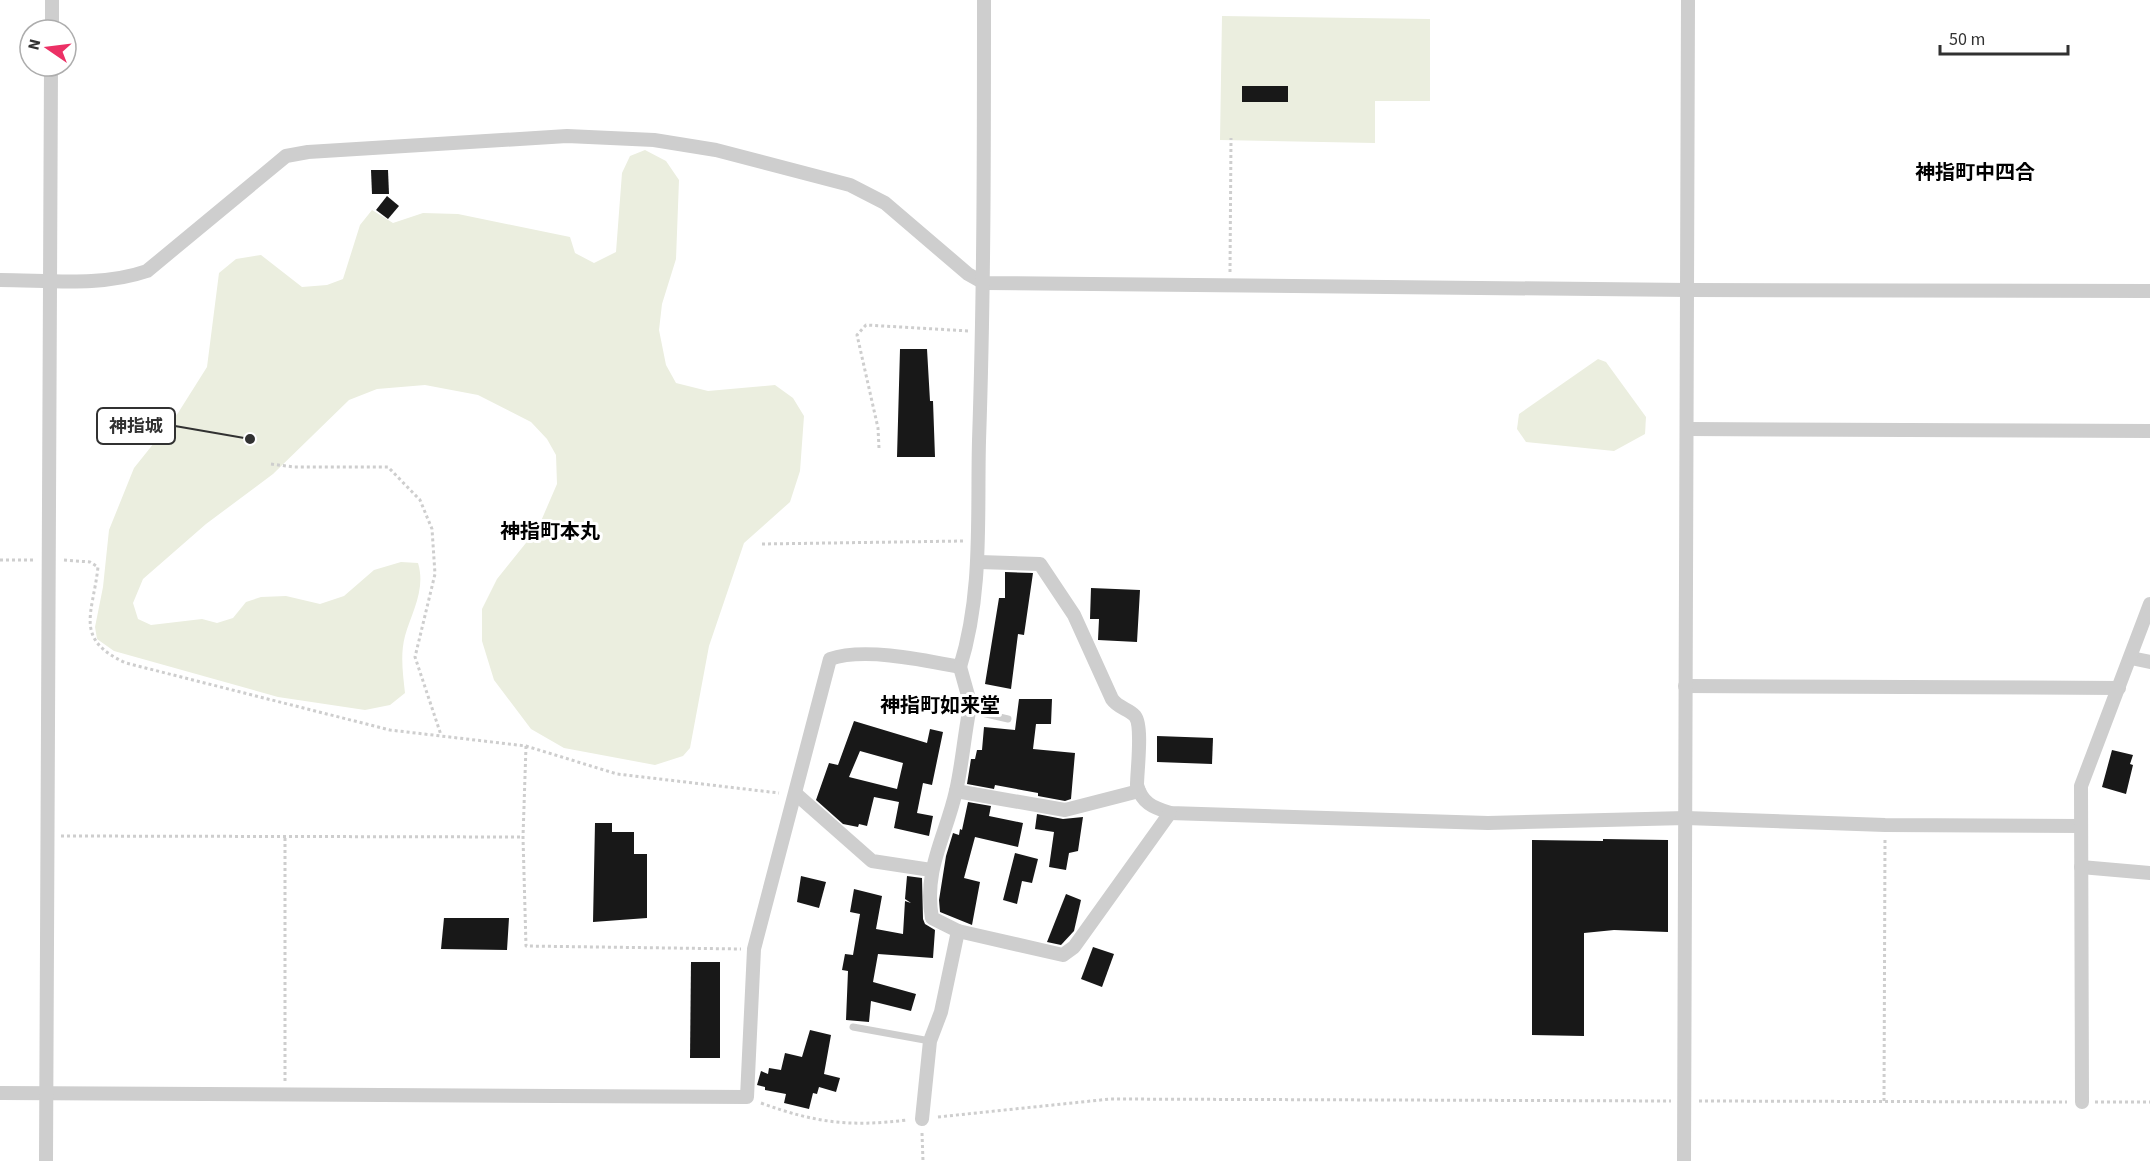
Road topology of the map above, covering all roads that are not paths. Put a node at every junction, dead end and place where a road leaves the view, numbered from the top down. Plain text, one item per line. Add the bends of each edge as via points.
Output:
1 (52, 0) edge
2 (984, 0) edge
3 (1688, 0) edge
4 (52, 18) edge
5 (51, 78) edge
6 (0, 280) edge
7 (51, 280) junction
8 (984, 283) junction
9 (1688, 290) junction
10 (2150, 291) edge
11 (1687, 429) junction
12 (2150, 431) edge
13 (979, 562) junction
14 (2150, 604) edge
15 (2131, 658) junction
16 (2150, 662) edge
17 (960, 667) junction
18 (1685, 686) junction
19 (2119, 688) junction
20 (969, 710) junction
21 (1008, 719) dead end
22 (956, 791) junction
23 (1139, 791) junction
24 (796, 794) junction
25 (1170, 813) junction
26 (1686, 818) junction
27 (2081, 826) junction
28 (2081, 867) junction
29 (931, 870) junction
30 (2150, 873) edge
31 (958, 931) junction
32 (853, 1027) dead end
33 (930, 1041) junction
34 (0, 1093) edge
35 (46, 1094) junction
36 (2082, 1102) road end
37 (922, 1119) road end
38 (46, 1161) edge
39 (1684, 1161) edge

1 - 4 street
2 - 8 street
3 - 9 street
5 - 7 street
6 - 7 street
7 - 8 street via 129,277 147,271 286,156 567,136 654,140 716,150 850,185 885,203 968,274
7 - 35 street
8 - 9 street
8 - 13 street
9 - 10 street
9 - 11 street
11 - 12 street
11 - 18 street
13 - 17 street
13 - 23 street via 1040,564 1074,615 1116,706 1135,716 1139,726
14 - 15 street
15 - 16 street
15 - 19 street
17 - 20 street
17 - 24 street via 877,656 843,655 830,659
18 - 19 street
18 - 26 street
19 - 27 street via 2084,773
20 - 21 lane
20 - 22 street
22 - 23 street via 1065,810
22 - 29 street
23 - 25 street via 1148,806
24 - 29 street via 872,861
24 - 35 street via 754,949 747,1097
25 - 26 street via 1488,823
25 - 31 street via 1074,947 1063,955
26 - 27 street
26 - 39 street
27 - 28 street
28 - 30 street
28 - 36 street
29 - 31 street via 932,918
31 - 33 street via 941,1012
32 - 33 lane
33 - 37 street
34 - 35 street
35 - 38 street

